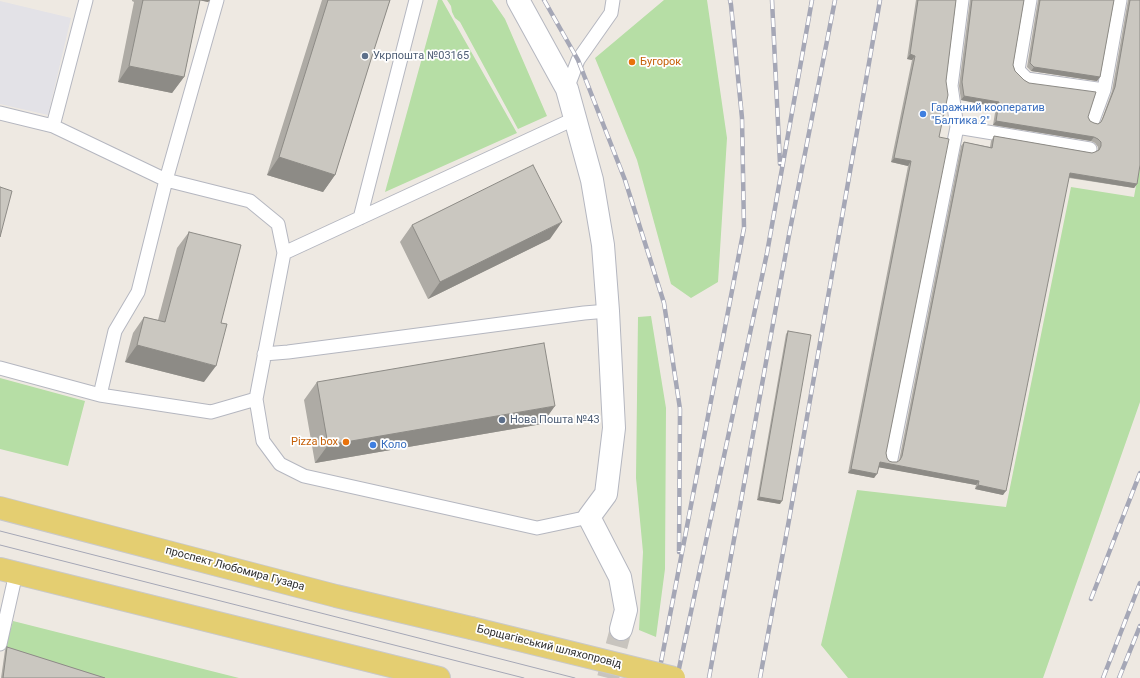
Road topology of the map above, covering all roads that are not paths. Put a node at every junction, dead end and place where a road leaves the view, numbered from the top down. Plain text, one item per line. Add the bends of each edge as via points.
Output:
1 (86, 0) edge
2 (217, 0) edge
3 (416, 0) edge
4 (518, 0) edge
5 (609, 0) edge
6 (613, 0) edge
7 (962, 0) edge
8 (1030, 0) edge
9 (1120, 0) edge
10 (611, 13) junction
11 (567, 90) junction
12 (1104, 90) junction
13 (0, 113) edge
14 (576, 118) junction
15 (1093, 120) dead end
16 (53, 126) junction
17 (957, 127) junction
18 (1090, 149) dead end
19 (166, 180) junction
20 (360, 218) junction
21 (284, 253) junction
22 (608, 311) junction
23 (264, 354) junction
24 (0, 368) edge
25 (100, 395) junction
26 (256, 399) junction
27 (891, 459) dead end
28 (0, 508) edge
29 (589, 517) junction
30 (8, 571) edge
31 (471, 628) joint
32 (621, 629) tunnel mouth
33 (0, 644) edge
34 (439, 678) edge
35 (674, 678) edge

1 - 16 lane
2 - 19 lane
3 - 20 lane
4 - 11 street
5 - 10 lane
6 - 10 lane
7 - 17 lane via 951,86
8 - 12 lane via 1018,70 1027,79
9 - 12 lane
10 - 11 lane via 578,60
11 - 14 street
12 - 15 lane
13 - 16 lane
14 - 20 lane
14 - 22 street via 592,180 603,245
16 - 19 lane
17 - 18 lane
17 - 27 lane
19 - 21 lane via 250,201 278,224
19 - 25 lane via 138,292 115,331
20 - 21 lane
21 - 23 lane
22 - 23 lane
22 - 29 street via 614,428 606,494
23 - 26 lane
24 - 25 lane
25 - 26 lane via 211,412
26 - 29 lane via 263,441 280,464 304,476 537,528
28 - 31 main road, проспект Любомира Гузара via 336,596
29 - 32 street via 620,577 626,610
30 - 33 lane
30 - 34 main road
31 - 35 main road, Борщагівський шляхопровід, bridge

